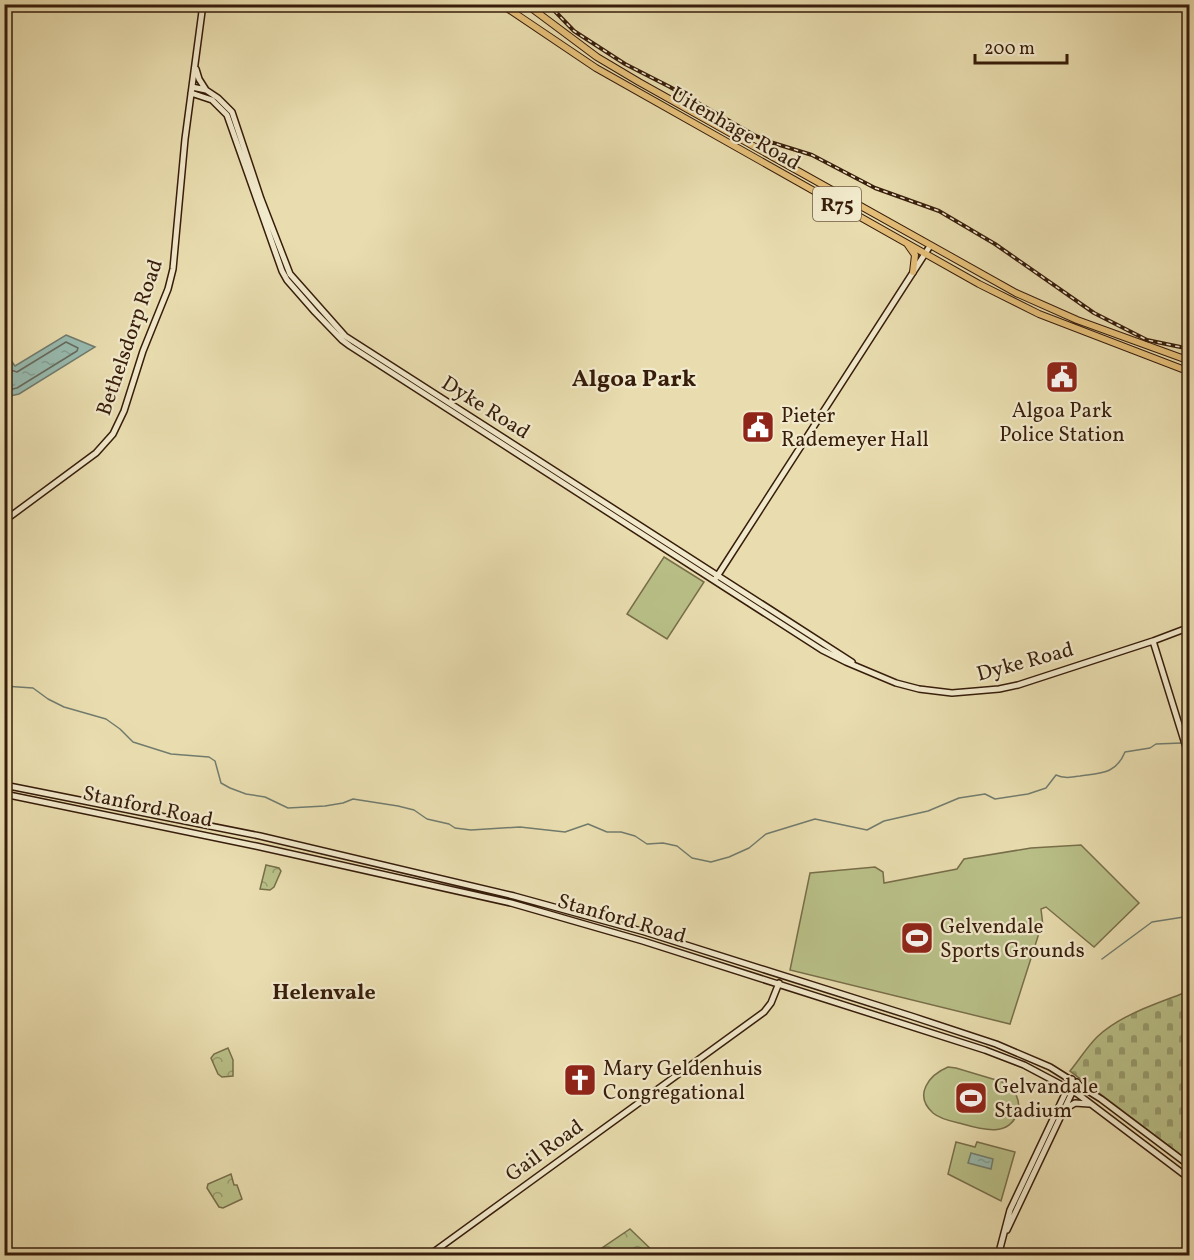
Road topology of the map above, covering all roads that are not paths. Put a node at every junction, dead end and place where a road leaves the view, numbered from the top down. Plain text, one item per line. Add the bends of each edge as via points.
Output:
1 (202, 4) edge
2 (501, 4) edge
3 (526, 4) edge
4 (195, 61) junction
5 (191, 90) junction
6 (206, 94) junction
7 (188, 112) junction
8 (907, 244) junction
9 (930, 246) junction
10 (925, 253) junction
11 (913, 272) junction
12 (1190, 362) edge
13 (1190, 372) edge
14 (4, 521) edge
15 (716, 578) junction
16 (1190, 627) edge
17 (1153, 641) junction
18 (1190, 760) edge
19 (4, 785) edge
20 (4, 794) edge
21 (781, 975) junction
22 (778, 984) junction
23 (1074, 1081) junction
24 (1070, 1089) junction
25 (1096, 1107) junction
26 (1064, 1110) junction
27 (1190, 1166) edge
28 (1190, 1179) edge
29 (1004, 1235) junction
30 (428, 1256) edge
31 (998, 1256) edge

1 - 4 main road, Bethelsdorp Road
2 - 8 main road, Uitenhage Road / R75 via 596,68
3 - 9 main road, Uitenhage Road / R75 via 622,72
4 - 5 main road, Bethelsdorp Road
4 - 6 main road
5 - 6 main road, Dyke Road
5 - 7 main road, Bethelsdorp Road
6 - 7 main road
6 - 15 main road, Dyke Road via 230,120 286,278 342,340
7 - 14 main road, Bethelsdorp Road via 173,269 121,420 96,453
8 - 10 main road, Uitenhage Road / R75
8 - 11 main road via 915,255
9 - 10 main road
9 - 12 main road, Uitenhage Road / R75 via 1042,306
10 - 11 main road
10 - 13 main road, Uitenhage Road / R75 via 1022,307
11 - 15 main road
15 - 17 main road, Dyke Road via 822,650 866,671 919,689 981,692 1018,685
16 - 17 main road, Dyke Road
17 - 18 main road
19 - 21 main road, Stanford Road via 260,836 514,896
20 - 22 main road, Stanford Road via 511,903
21 - 22 main road, Gail Road
21 - 23 main road, Stanford Road via 996,1044
22 - 24 main road, Stanford Road via 1001,1056
22 - 30 main road, Gail Road via 769,1006 750,1022
23 - 24 main road
23 - 27 main road, Stanford Road
24 - 25 main road, Stanford Road
24 - 26 main road
24 - 29 main road via 1010,1210
25 - 26 main road via 1078,1102
25 - 28 main road, Stanford Road
26 - 29 main road
29 - 31 main road

